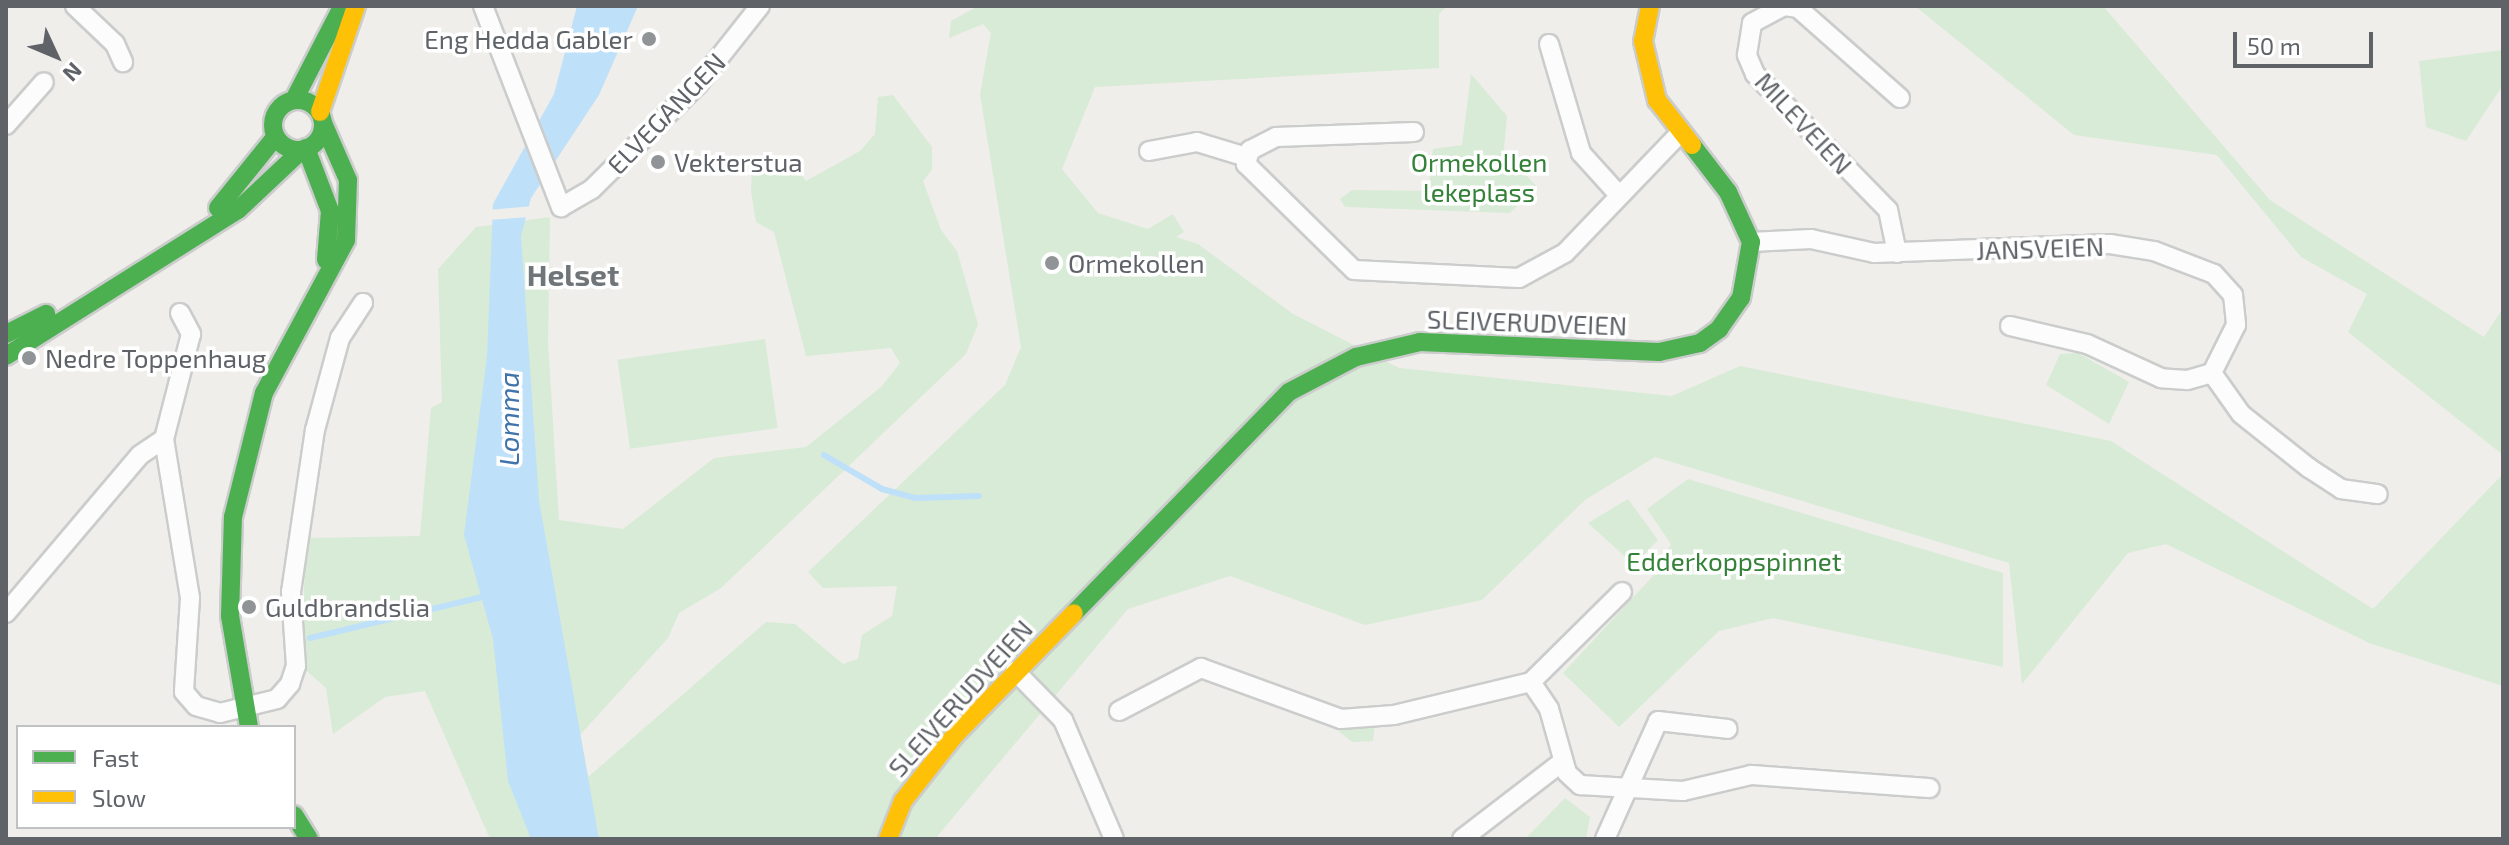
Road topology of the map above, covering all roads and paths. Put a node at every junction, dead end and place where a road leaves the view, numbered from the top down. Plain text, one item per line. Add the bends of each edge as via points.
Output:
1 (75, 6) edge
2 (341, 6) edge
3 (356, 6) edge
4 (483, 6) edge
5 (760, 6) edge
6 (1650, 6) edge
7 (1549, 44) dead end
8 (123, 62) dead end
9 (44, 82) dead end
10 (1900, 98) dead end
11 (294, 100) junction
12 (322, 118) junction
13 (6, 125) edge
14 (1414, 132) dead end
15 (1679, 134) junction
16 (276, 136) junction
17 (304, 149) junction
18 (1149, 151) dead end
19 (1246, 157) junction
20 (1619, 195) junction
21 (1751, 242) junction
22 (1897, 253) junction
23 (321, 286) junction
24 (363, 303) dead end
25 (180, 313) dead end
26 (2010, 326) dead end
27 (6, 334) edge
28 (6, 356) edge
29 (2212, 373) junction
30 (164, 439) junction
31 (2378, 494) dead end
32 (1622, 592) dead end
33 (6, 613) edge
34 (1015, 671) junction
35 (1531, 682) junction
36 (1119, 711) dead end
37 (246, 718) edge
38 (1728, 729) dead end
39 (1562, 762) junction
40 (1626, 784) junction
41 (1930, 788) dead end
42 (296, 818) edge
43 (1608, 838) edge
44 (309, 839) edge
45 (888, 839) edge
46 (1114, 839) edge
47 (1462, 839) edge

1 - 8 street via 115,44
2 - 11 main road
3 - 12 main road
4 - 5 street, ELVEGANGEN via 561,207 592,189 699,83
6 - 15 main road via 1646,65
7 - 20 street via 1576,144
9 - 13 street
10 - 22 street, MILEVEIEN via 1798,8 1774,10 1752,23 1747,55 1755,74 1888,210
11 - 12 main road
11 - 16 main road via 276,113
12 - 17 main road
12 - 23 main road via 342,159 350,206 339,261
14 - 19 street via 1276,137
15 - 20 street
15 - 21 main road via 1728,192
16 - 17 main road
16 - 27 main road via 201,222
17 - 23 main road via 330,211
17 - 28 main road via 216,225
18 - 19 street via 1197,142
19 - 20 street via 1254,179 1342,262 1376,276 1536,273
21 - 22 street, JANSVEIEN via 1811,239
21 - 34 main road, SLEIVERUDVEIEN via 1746,282 1732,315 1691,346 1627,352 1420,342 1356,357 1289,392
22 - 29 street, JANSVEIEN via 2110,244 2188,260 2233,295 2236,325
23 - 37 main road via 264,393 238,486 229,592
24 - 37 street via 340,338 315,430 291,592 296,666 277,699
25 - 30 street via 191,334
26 - 29 street via 2087,344 2161,378
29 - 31 street via 2241,414 2309,468 2341,489
30 - 33 street via 140,455
30 - 37 street via 190,598 184,692 196,706
32 - 35 street
34 - 45 main road, SLEIVERUDVEIEN via 926,768
34 - 46 street via 1063,720
35 - 36 street via 1394,715 1341,719 1201,668
35 - 39 street via 1549,709
38 - 40 street via 1658,721
39 - 40 street via 1580,785
39 - 47 street
40 - 41 street via 1683,791 1751,775
40 - 43 street
42 - 44 main road

